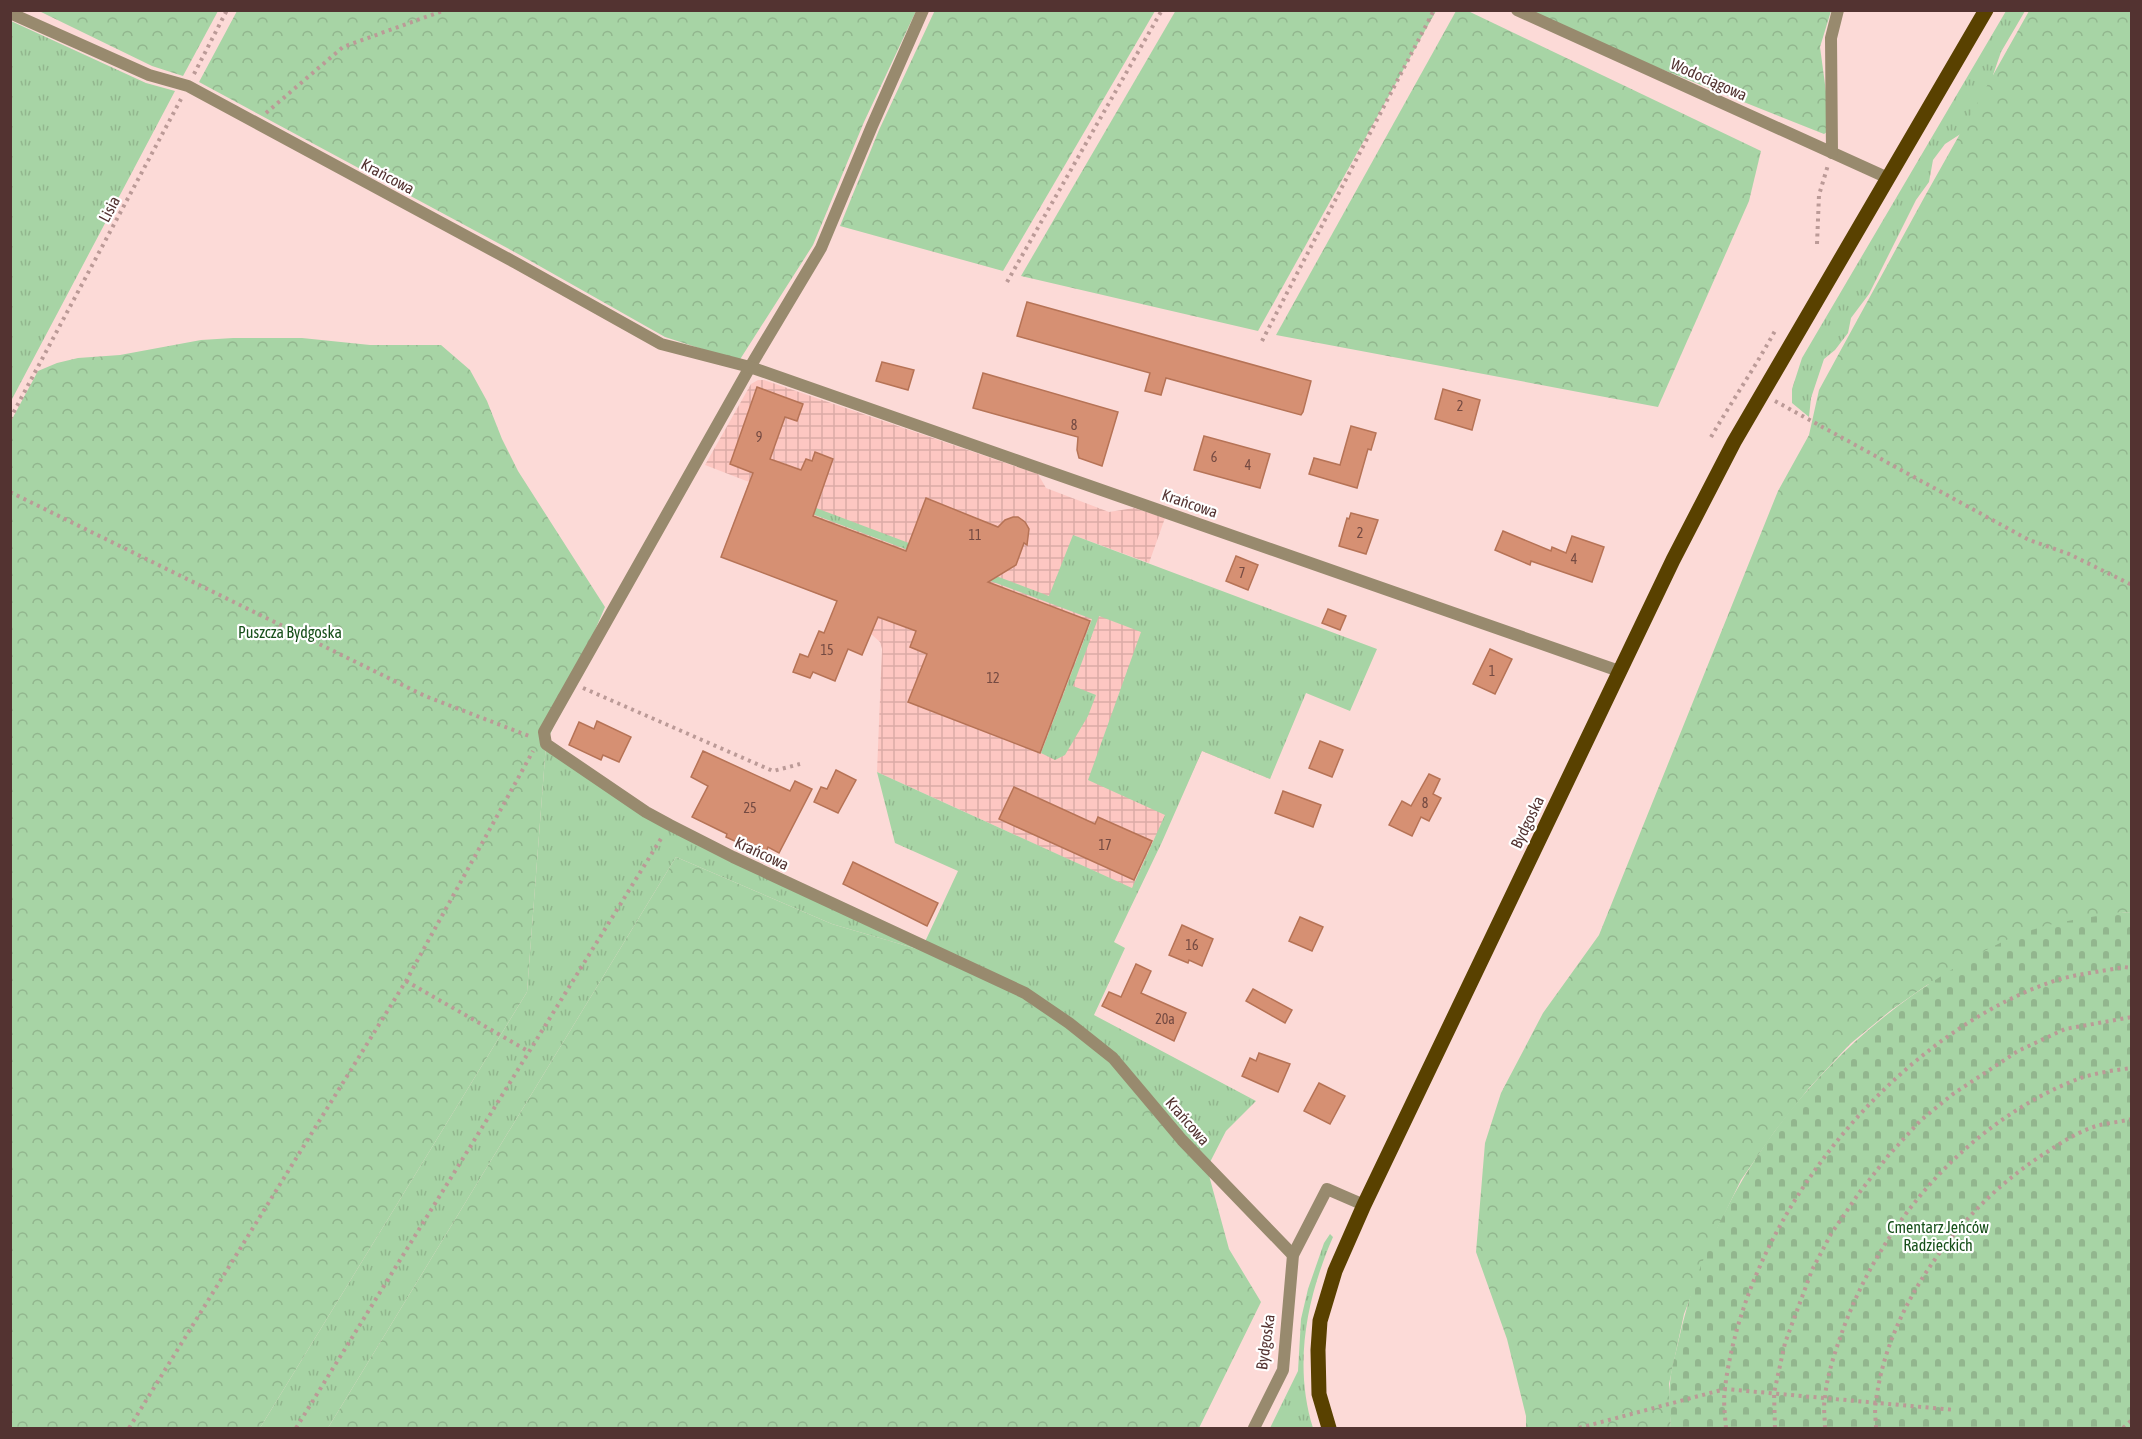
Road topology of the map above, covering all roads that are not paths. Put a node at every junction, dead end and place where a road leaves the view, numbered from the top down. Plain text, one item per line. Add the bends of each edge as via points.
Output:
1 (923, 10) edge
2 (1517, 10) edge
3 (1838, 10) edge
4 (1986, 10) edge
5 (10, 13) edge
6 (1832, 153) junction
7 (1888, 178) junction
8 (750, 366) junction
9 (1619, 671) junction
10 (1364, 1205) junction
11 (1293, 1256) junction
12 (1254, 1428) edge
13 (1329, 1428) edge

1 - 8 street via 821,248
2 - 6 street, Wodociągowa
3 - 6 street via 1831,38
4 - 7 main road, Bydgoska
5 - 8 street, Krańcowa via 149,75 188,86 661,344
6 - 7 street, Wodociągowa
7 - 9 main road, Bydgoska via 1734,442
8 - 9 street, Krańcowa
8 - 11 street, Krańcowa via 544,732 542,742 670,825 1025,993 1069,1023 1113,1058 1182,1140
9 - 10 main road, Bydgoska
10 - 11 street via 1327,1189
10 - 13 main road, Bydgoska via 1335,1271 1320,1321 1319,1394
11 - 12 street, Bydgoska via 1283,1370

